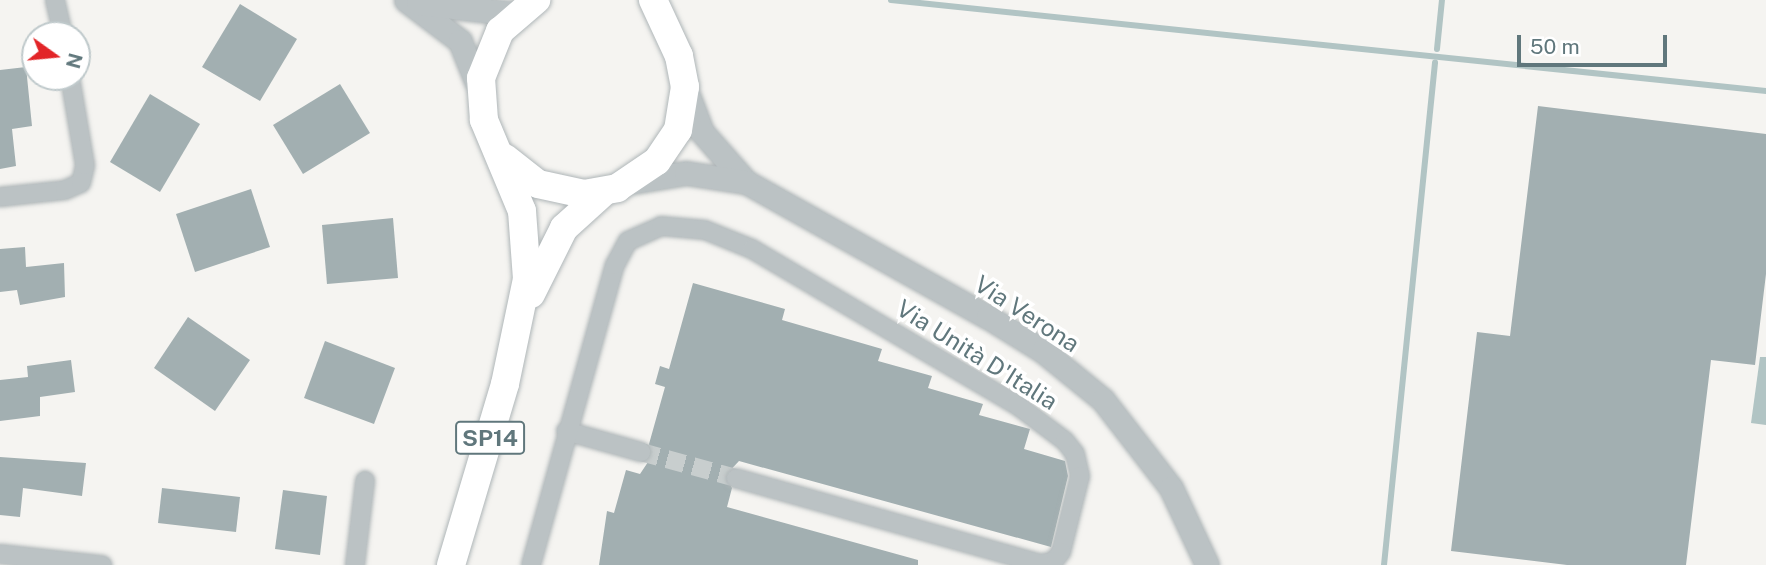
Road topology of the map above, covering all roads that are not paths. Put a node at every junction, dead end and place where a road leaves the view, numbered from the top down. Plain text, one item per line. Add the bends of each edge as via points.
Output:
1 (55, 0) edge
2 (629, 0) edge
3 (653, 0) edge
4 (407, 1) edge
5 (526, 7) edge
6 (60, 21) edge
7 (667, 33) junction
8 (684, 81) junction
9 (72, 91) edge
10 (481, 94) junction
11 (498, 148) junction
12 (746, 181) junction
13 (617, 187) junction
14 (0, 197) edge
15 (523, 310) junction
16 (566, 431) junction
17 (641, 452) tunnel mouth
18 (736, 478) tunnel mouth
19 (365, 481) dead end
20 (0, 554) edge
21 (102, 565) edge
22 (355, 565) edge
23 (452, 565) edge
24 (531, 565) edge
25 (1207, 565) edge

1 - 6 street
2 - 7 main road, SP14
3 - 7 main road, SP14
4 - 5 street
4 - 10 street via 460,41
5 - 10 main road, SP14 via 488,53
7 - 8 main road, SP14
8 - 12 street, Via Verona via 702,132
8 - 13 main road, SP14 via 682,114 671,142 651,167
9 - 14 street via 85,165 81,183 65,190
10 - 11 main road, SP14
11 - 13 main road, SP14 via 516,169 544,187 573,193
11 - 15 main road, SP14 via 515,186 526,229
12 - 13 street, Via Verona via 685,173
12 - 25 street, Via Verona via 988,317 1093,391 1159,469
13 - 15 main road, SP14 via 559,235
15 - 23 main road, SP14
16 - 17 street
16 - 18 street, Via Unità D'Italia via 621,251 646,230 687,226 752,249 1017,405 1065,441 1075,454 1080,476 1061,552 1041,564
16 - 24 street, Via Unità D'Italia
19 - 22 street
20 - 21 street

